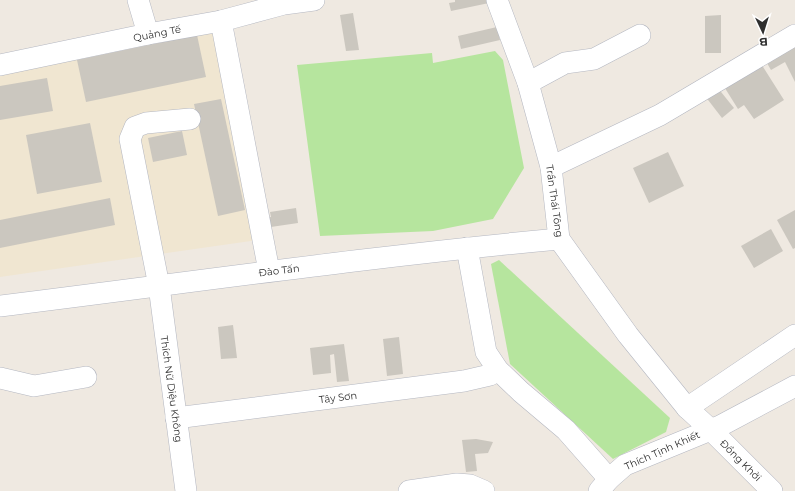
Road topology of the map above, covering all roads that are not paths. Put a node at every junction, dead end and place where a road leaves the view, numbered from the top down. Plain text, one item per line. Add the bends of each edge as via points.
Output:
1 (138, 0) edge
2 (314, 0) edge
3 (497, 0) edge
4 (268, 4) edge
5 (221, 21) junction
6 (148, 34) junction
7 (640, 35) dead end
8 (795, 35) edge
9 (0, 65) edge
10 (528, 82) junction
11 (190, 119) dead end
12 (551, 167) junction
13 (559, 239) junction
14 (467, 248) junction
15 (269, 271) junction
16 (159, 286) junction
17 (0, 306) edge
18 (795, 335) edge
19 (498, 370) junction
20 (86, 377) dead end
21 (0, 378) edge
22 (795, 386) edge
23 (688, 408) junction
24 (176, 418) junction
25 (710, 429) junction
26 (604, 485) edge
27 (475, 490) edge
28 (186, 491) edge
29 (409, 491) edge
30 (772, 491) edge

1 - 6 street
2 - 4 street, Quảng Tế
3 - 10 street, Trần Thái Tông
4 - 5 street, Quảng Tế
5 - 6 street, Quảng Tế
5 - 15 street
6 - 9 street, Quảng Tế
7 - 10 street via 594,59 565,64
8 - 12 street via 660,116
10 - 12 street, Trần Thái Tông
11 - 16 street, Thích Nữ Diệu Không via 146,123 135,127 130,139
12 - 13 street, Trần Thái Tông
13 - 14 street, Đào Tấn
13 - 23 street, Trần Thái Tông via 628,335
14 - 15 street, Đào Tấn
14 - 19 street via 486,352
15 - 16 street, Đào Tấn
16 - 17 street, Đào Tấn
16 - 24 street, Thích Nữ Diệu Không
18 - 23 street
19 - 24 street, Tây Sơn via 490,375 464,381
19 - 26 street via 566,430
20 - 21 street via 34,386
22 - 25 street, Thích Tịnh Khiết
23 - 25 street, Trần Thái Tông
24 - 28 street, Thích Nữ Diệu Không
25 - 26 street, Thích Tịnh Khiết via 625,465
25 - 30 street, Đồng Khởi
27 - 29 street via 457,484

